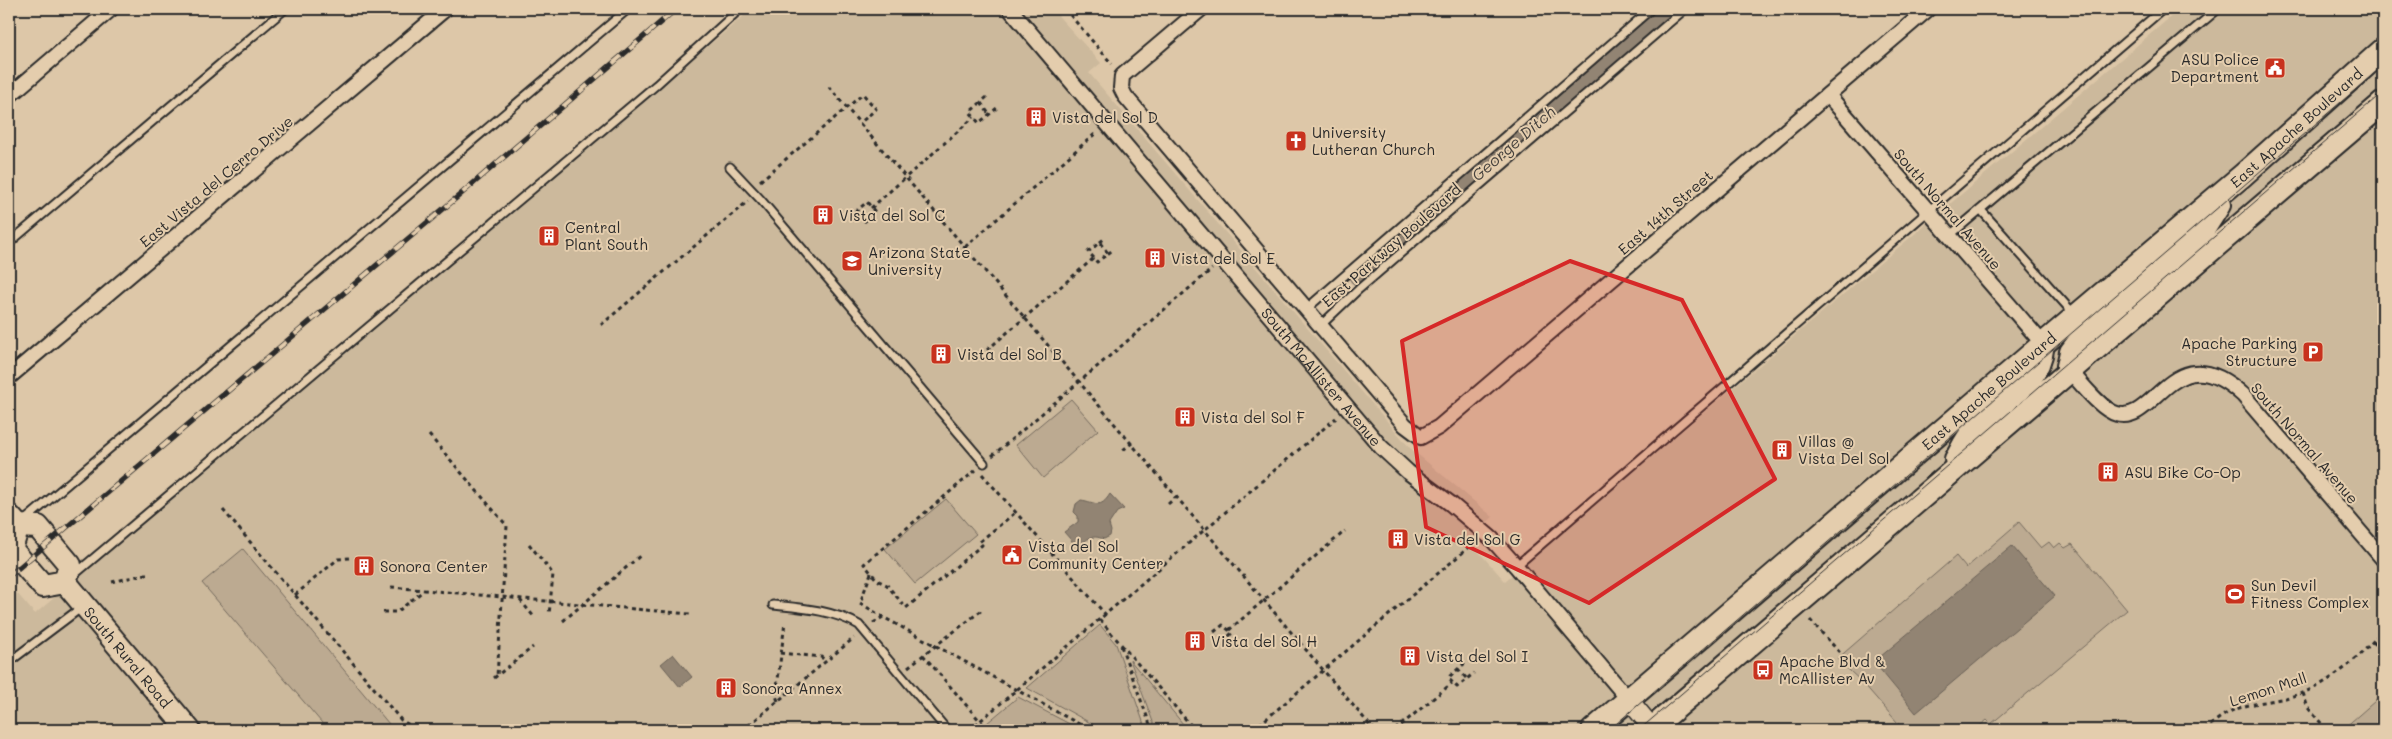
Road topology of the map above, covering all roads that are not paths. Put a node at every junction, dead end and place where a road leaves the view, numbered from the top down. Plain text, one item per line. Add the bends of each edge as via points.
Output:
1 (112, 9) edge
2 (285, 9) edge
3 (445, 9) edge
4 (628, 9) edge
5 (740, 9) edge
6 (1010, 9) edge
7 (1201, 9) edge
8 (1651, 9) edge
9 (1685, 9) edge
10 (1928, 9) edge
11 (2163, 9) edge
12 (2218, 9) edge
13 (2383, 50) edge
14 (1828, 95) junction
15 (9, 96) edge
16 (2383, 103) edge
17 (730, 167) dead end
18 (2225, 191) junction
19 (1981, 210) junction
20 (1927, 211) junction
21 (1949, 236) junction
22 (9, 243) edge
23 (1305, 310) junction
24 (2076, 316) junction
25 (1320, 327) junction
26 (2043, 344) junction
27 (2069, 370) junction
28 (9, 377) edge
29 (1422, 437) joint
30 (984, 462) road end
31 (1955, 469) junction
32 (13, 521) edge
33 (2383, 559) edge
34 (1516, 566) junction
35 (65, 582) junction
36 (773, 605) dead end
37 (84, 606) junction
38 (9, 662) edge
39 (1629, 700) junction
40 (190, 730) edge
41 (947, 730) edge
42 (1593, 730) edge
43 (1652, 730) edge

1 - 15 street
2 - 22 lane
3 - 28 street, East Vista del Cerro Drive
4 - 32 lane
5 - 35 lane via 648,91
6 - 34 street, South McAllister Avenue via 1381,447 1473,522
7 - 23 street, South McAllister Avenue via 1122,76 1121,88
8 - 23 lane, East Parkway Boulevard
9 - 25 lane, East Parkway Boulevard via 1359,289
10 - 14 street, East 14th Street
11 - 20 lane
12 - 19 lane
13 - 18 main road, East Apache Boulevard
14 - 20 street, South Normal Avenue
14 - 29 street, East 14th Street via 1439,427
16 - 27 main road
17 - 30 lane via 754,191
18 - 24 main road, East Apache Boulevard
18 - 27 main road via 2198,238 2080,339 2067,363
19 - 21 lane
19 - 24 lane
20 - 21 street, South Normal Avenue
20 - 34 lane
21 - 26 street, South Normal Avenue
23 - 25 street, South McAllister Avenue
24 - 26 main road, East Apache Boulevard
25 - 29 street, South McAllister Avenue via 1405,425
26 - 31 main road via 2038,370 1971,434 1956,459
26 - 39 main road, East Apache Boulevard
27 - 31 main road
27 - 33 street, South Normal Avenue via 2103,405 2116,414 2129,415 2170,382 2203,372 2220,377 2243,395
31 - 43 main road
32 - 35 main road via 38,527 50,541 70,565
32 - 35 main road via 11,549 44,586
34 - 39 street, South McAllister Avenue
35 - 37 main road, South Rural Road
36 - 41 lane via 815,610 859,625
37 - 38 lane
37 - 40 main road, South Rural Road
39 - 42 main road, East Apache Boulevard
39 - 43 street, South McAllister Avenue

